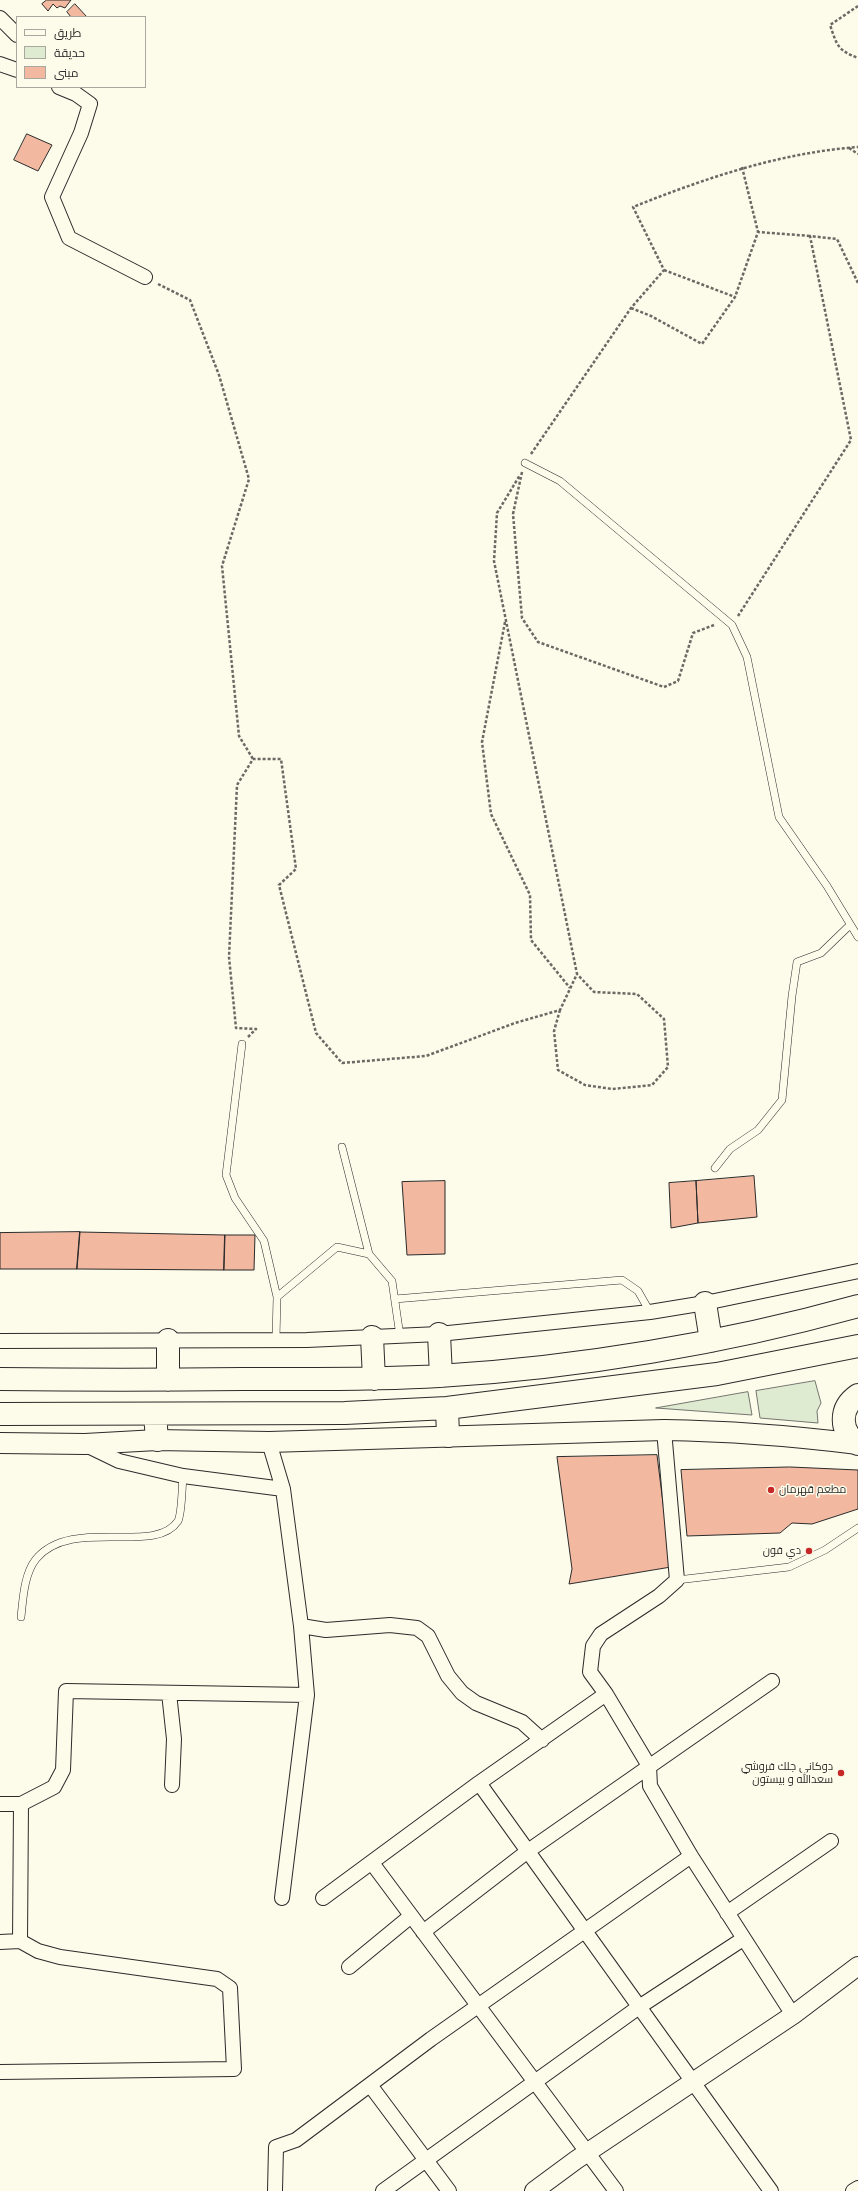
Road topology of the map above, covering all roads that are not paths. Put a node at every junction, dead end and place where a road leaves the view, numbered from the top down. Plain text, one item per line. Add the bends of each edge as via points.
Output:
1 (0, 18) edge
2 (16, 34) edge
3 (0, 64) edge
4 (16, 70) edge
5 (73, 90) edge
6 (145, 277) road end
7 (525, 463) road end
8 (850, 925) junction
9 (858, 937) edge
10 (242, 1044) road end
11 (342, 1147) dead end
12 (715, 1168) dead end
13 (369, 1254) junction
14 (858, 1271) edge
15 (277, 1297) junction
16 (395, 1299) junction
17 (705, 1303) junction
18 (858, 1306) edge
19 (650, 1312) junction
20 (439, 1334) junction
21 (400, 1336) junction
22 (372, 1337) junction
23 (276, 1339) junction
24 (168, 1340) junction
25 (0, 1341) edge
26 (711, 1341) junction
27 (858, 1346) edge
28 (441, 1376) junction
29 (0, 1379) edge
30 (374, 1379) junction
31 (168, 1380) junction
32 (858, 1395) edge
33 (447, 1408) junction
34 (0, 1414) edge
35 (156, 1414) junction
36 (664, 1430) junction
37 (448, 1436) junction
38 (157, 1440) junction
39 (269, 1442) junction
40 (0, 1443) edge
41 (85, 1444) junction
42 (858, 1444) edge
43 (183, 1476) junction
44 (283, 1489) junction
45 (858, 1528) edge
46 (676, 1580) junction
47 (21, 1617) dead end
48 (301, 1626) junction
49 (772, 1681) dead end
50 (169, 1693) junction
51 (606, 1694) junction
52 (307, 1695) junction
53 (542, 1740) junction
54 (650, 1766) junction
55 (479, 1783) junction
56 (172, 1785) dead end
57 (0, 1804) edge
58 (21, 1804) junction
59 (831, 1841) dead end
60 (528, 1851) junction
61 (691, 1856) junction
62 (372, 1863) junction
63 (282, 1898) dead end
64 (323, 1898) dead end
65 (726, 1913) junction
66 (412, 1916) junction
67 (584, 1930) junction
68 (423, 1932) junction
69 (743, 1939) junction
70 (20, 1941) junction
71 (0, 1942) edge
72 (858, 1966) edge
73 (350, 1967) dead end
74 (478, 2006) junction
75 (639, 2007) junction
76 (793, 2015) junction
77 (0, 2072) edge
78 (534, 2082) junction
79 (693, 2082) junction
80 (370, 2085) junction
81 (588, 2152) junction
82 (426, 2160) junction
83 (858, 2188) edge
84 (275, 2191) edge
85 (383, 2191) edge
86 (449, 2191) edge
87 (534, 2191) edge
88 (616, 2191) edge
89 (771, 2191) edge
90 (853, 2191) edge

1 - 2 street
3 - 4 street
5 - 6 street via 90,104 81,133 52,197 69,238
7 - 8 lane via 560,481 732,625 747,657 779,818
8 - 9 lane
8 - 12 lane via 820,953 797,962 782,1100 758,1130 730,1149
10 - 15 lane via 226,1175 235,1198 264,1241
11 - 13 lane
13 - 15 lane via 337,1247
13 - 16 lane via 392,1281
14 - 17 street
15 - 23 lane
16 - 19 lane via 622,1280 638,1291
16 - 21 lane
17 - 19 street
17 - 26 main road
18 - 26 main road
19 - 20 street
20 - 21 street
20 - 28 main road
21 - 22 street
22 - 23 street
22 - 30 main road
23 - 24 street
24 - 25 street
24 - 31 main road
26 - 28 main road via 591,1360
27 - 33 main road via 717,1374
28 - 30 main road
29 - 31 main road
30 - 31 main road
32 - 42 main road via 847,1406 844,1420 847,1434
33 - 35 main road via 346,1413
33 - 37 main road
34 - 35 main road
35 - 38 main road
36 - 37 main road
36 - 42 main road via 729,1431
36 - 46 street
37 - 39 main road
38 - 39 main road
38 - 41 main road
39 - 44 street
40 - 41 main road
41 - 43 street via 119,1461
43 - 44 street
43 - 47 lane via 179,1519 171,1530 156,1536 100,1536 73,1539 50,1547 36,1559 26,1580
44 - 48 street
45 - 46 lane via 825,1550 789,1567
46 - 51 street via 659,1596 601,1634 593,1646 590,1672
48 - 52 street
48 - 53 street via 326,1630 390,1625 418,1628 428,1636 448,1676 462,1692 476,1703 522,1722
49 - 54 street
50 - 52 street
50 - 56 street via 174,1739
50 - 58 street via 66,1691 63,1770 54,1787
51 - 53 street
51 - 54 street
52 - 63 street
53 - 55 street
54 - 60 street
54 - 61 street via 650,1786
55 - 60 street
55 - 62 street
57 - 58 street
58 - 70 street
59 - 65 street
60 - 67 street
60 - 68 street
61 - 65 street
61 - 67 street
62 - 64 street
62 - 66 street
65 - 69 street
66 - 68 street
66 - 73 street
67 - 74 street
67 - 75 street
68 - 74 street
69 - 75 street
69 - 76 street
70 - 71 street
70 - 77 street via 60,1957 218,1979 230,1988 234,2069
72 - 76 street
74 - 78 street
74 - 80 street
75 - 78 street
75 - 79 street
76 - 79 street
78 - 81 street
78 - 82 street
79 - 81 street
79 - 89 street
80 - 82 street
80 - 84 street via 296,2140 276,2147
81 - 87 street
81 - 88 street
82 - 85 street
82 - 86 street
83 - 90 street

